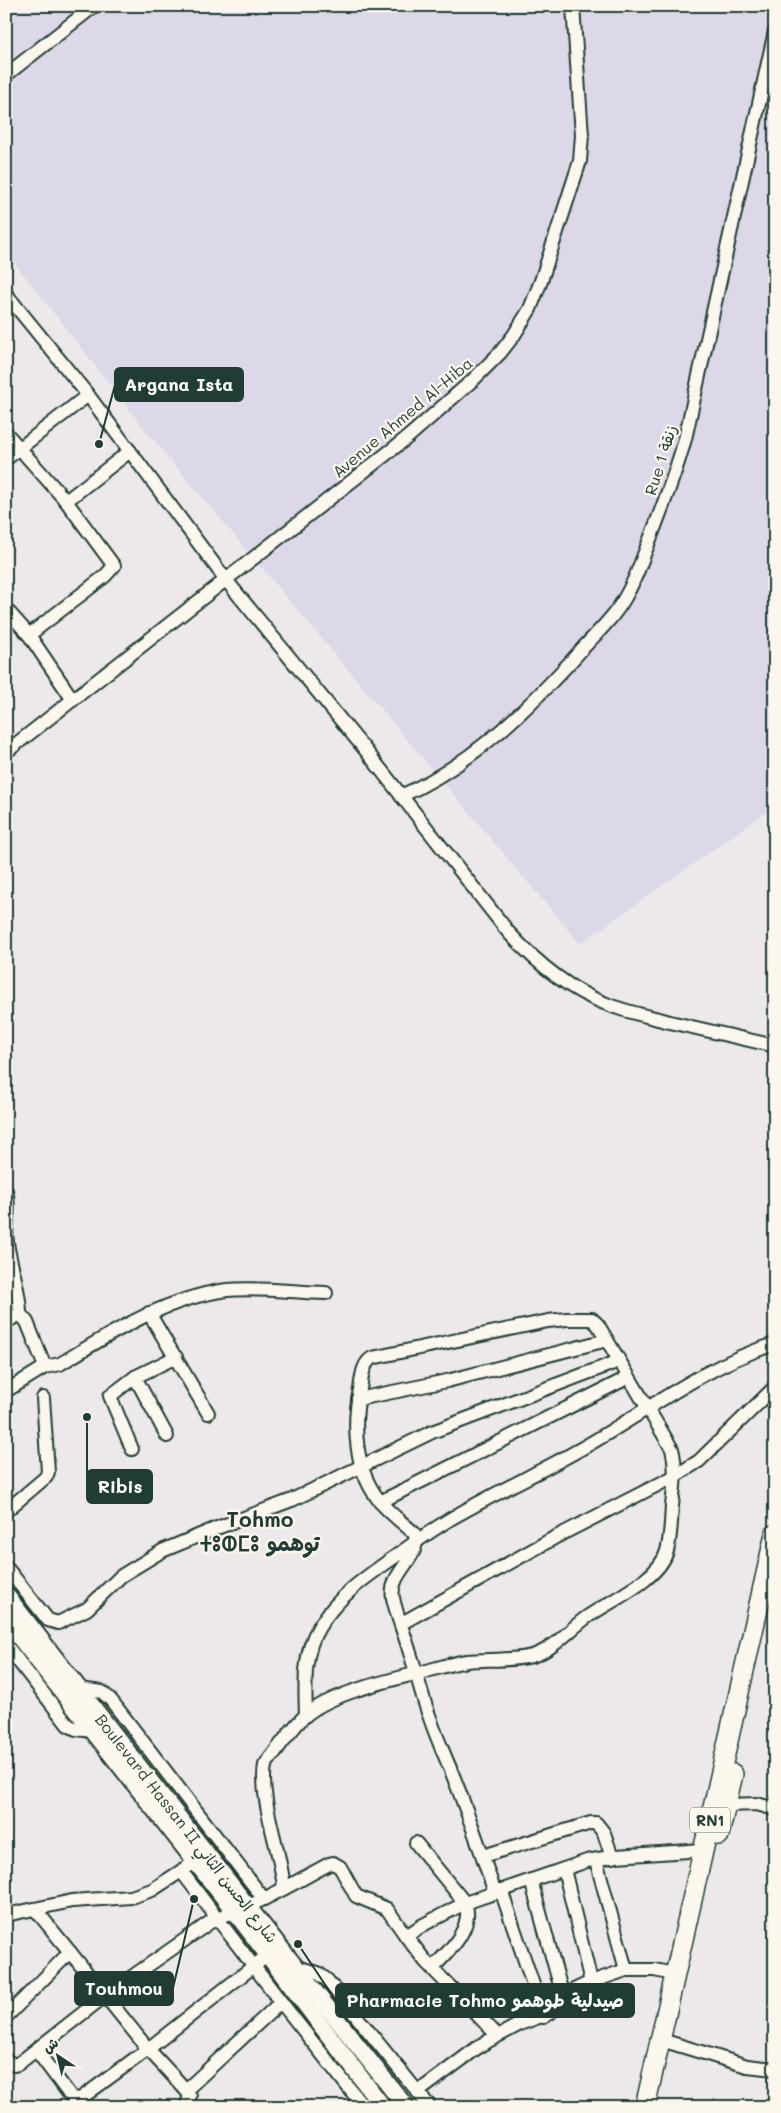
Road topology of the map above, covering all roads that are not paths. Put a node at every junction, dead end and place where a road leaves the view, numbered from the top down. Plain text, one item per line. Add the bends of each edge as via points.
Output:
1 (94, 6) edge
2 (572, 6) edge
3 (775, 31) edge
4 (6, 75) edge
5 (6, 294) edge
6 (88, 395) junction
7 (6, 434) edge
8 (19, 449) junction
9 (130, 451) junction
10 (6, 459) edge
11 (66, 501) junction
12 (226, 580) junction
13 (6, 609) edge
14 (29, 636) junction
15 (72, 700) junction
16 (6, 752) edge
17 (401, 796) junction
18 (775, 1046) edge
19 (6, 1192) edge
20 (326, 1293) dead end
21 (149, 1313) junction
22 (20, 1314) junction
23 (6, 1322) edge
24 (607, 1340) junction
25 (775, 1344) edge
26 (176, 1357) junction
27 (620, 1361) junction
28 (45, 1367) junction
29 (629, 1377) junction
30 (135, 1378) junction
31 (775, 1387) edge
32 (6, 1391) edge
33 (43, 1398) dead end
34 (358, 1399) junction
35 (648, 1409) junction
36 (208, 1413) dead end
37 (166, 1436) dead end
38 (132, 1449) dead end
39 (362, 1465) junction
40 (675, 1476) junction
41 (380, 1502) junction
42 (6, 1511) edge
43 (775, 1534) edge
44 (416, 1541) junction
45 (6, 1566) edge
46 (775, 1583) edge
47 (6, 1595) edge
48 (6, 1620) edge
49 (402, 1623) junction
50 (6, 1645) edge
51 (417, 1674) junction
52 (78, 1689) junction
53 (306, 1715) junction
54 (93, 1731) junction
55 (775, 1804) edge
56 (727, 1805) junction
57 (416, 1843) dead end
58 (703, 1850) junction
59 (482, 1856) junction
60 (612, 1857) junction
61 (596, 1860) junction
62 (189, 1867) junction
63 (564, 1869) junction
64 (531, 1880) junction
65 (284, 1888) junction
66 (498, 1891) junction
67 (264, 1899) junction
68 (465, 1903) junction
69 (36, 1909) junction
70 (241, 1910) junction
71 (6, 1915) edge
72 (216, 1918) junction
73 (406, 1936) junction
74 (70, 1952) junction
75 (268, 1955) junction
76 (253, 1966) junction
77 (296, 1967) junction
78 (432, 1968) junction
79 (626, 1970) junction
80 (674, 1974) junction
81 (591, 1982) junction
82 (106, 1995) junction
83 (564, 2000) junction
84 (281, 2002) junction
85 (6, 2016) edge
86 (544, 2016) junction
87 (497, 2035) junction
88 (668, 2042) junction
89 (148, 2049) junction
90 (36, 2050) junction
91 (6, 2060) edge
92 (775, 2069) edge
93 (186, 2090) junction
94 (418, 2092) junction
95 (186, 2107) edge
96 (364, 2107) edge
97 (384, 2107) edge
98 (406, 2107) edge
99 (430, 2107) edge
100 (645, 2107) edge
101 (654, 2107) edge

1 - 4 street
2 - 12 street, Avenue Ahmed Al-Hiba via 582,136 580,161 530,309 500,353 446,405
3 - 17 street, Rue 1 زنقة via 685,439 670,488 629,592 611,618 566,668 505,726 454,768
5 - 6 street
6 - 8 street
6 - 9 street
7 - 8 street
8 - 10 street
8 - 11 street
9 - 11 street
9 - 12 street
11 - 14 street via 114,566
12 - 15 street, Avenue Ahmed Al-Hiba
12 - 17 street
13 - 14 street
14 - 15 street
15 - 16 street, Avenue Ahmed Al-Hiba
17 - 18 street via 509,933 555,976 603,1003 628,1012
19 - 22 street via 9,1201 6,1241 20,1298
20 - 21 street via 227,1290
21 - 26 street
21 - 28 street via 60,1364
22 - 23 street
22 - 28 street via 27,1322
24 - 27 street
24 - 34 street via 447,1381
24 - 34 street via 592,1320 567,1319 375,1357 365,1367
25 - 35 street via 744,1355 685,1385
26 - 30 street
26 - 36 street
27 - 29 street
27 - 39 street via 439,1429
28 - 32 street
29 - 35 street
29 - 41 street
30 - 37 street
30 - 38 street via 110,1396
31 - 40 street via 699,1461
33 - 42 street via 48,1472
34 - 39 street via 356,1435
35 - 40 street via 672,1449
35 - 44 street
39 - 41 street via 367,1481
39 - 45 street via 292,1500 162,1550 121,1576 86,1609 58,1623 48,1620
40 - 49 street via 554,1538
40 - 51 street via 667,1552 646,1580 586,1618 537,1655 466,1661
41 - 44 street via 414,1533
43 - 58 highway, RN1
44 - 49 street via 415,1549 392,1588
44 - 53 street via 346,1594 319,1627 310,1645 305,1676
46 - 56 highway, RN1
47 - 52 main road, Boulevard Hassan II شارع الحسن الثاني
48 - 54 main road, Boulevard Hassan II شارع الحسن الثاني
49 - 51 street
50 - 54 street via 68,1725
51 - 53 street via 377,1683
51 - 59 street via 430,1718
52 - 67 street via 102,1692 110,1699
52 - 70 main road, Boulevard Hassan II شارع الحسن الثاني
53 - 65 street via 265,1764 264,1770
54 - 62 main road, Boulevard Hassan II شارع الحسن الثاني
55 - 56 street via 772,1808 757,1804
56 - 88 highway, RN1
57 - 68 street
58 - 60 street
58 - 80 highway, RN1
59 - 60 street via 596,1823 604,1833
59 - 66 street
60 - 61 street
61 - 63 street
61 - 79 street
62 - 69 street via 152,1890 131,1898 72,1901
62 - 70 main road, Boulevard Hassan II شارع الحسن الثاني
62 - 72 street
63 - 64 street
63 - 81 street
64 - 66 street
64 - 83 street
65 - 67 street
65 - 73 street via 329,1864 336,1864 356,1896 387,1909
66 - 68 street
66 - 86 street
67 - 70 street
68 - 73 street
68 - 78 street via 466,1918 456,1944
69 - 71 street
69 - 74 street
70 - 72 street
70 - 75 main road, Boulevard Hassan II شارع الحسن الثاني
70 - 77 main road, Boulevard Hassan II شارع الحسن الثاني
72 - 76 street
72 - 82 street
73 - 78 street
74 - 82 street
74 - 85 street
75 - 76 street
75 - 97 main road, Boulevard Hassan II شارع الحسن الثاني
76 - 84 street
76 - 89 street
77 - 94 street via 318,1972 327,1980
77 - 98 main road, Boulevard Hassan II شارع الحسن الثاني
78 - 87 street
79 - 80 street
79 - 81 street
80 - 100 highway, RN1
81 - 83 street via 570,1992
82 - 89 street
82 - 90 street
83 - 86 street
84 - 93 street
84 - 96 street
86 - 87 street
87 - 94 street
88 - 92 street via 748,2066
88 - 101 highway, RN1
89 - 90 street via 80,2100 75,2100
89 - 93 street
90 - 91 street via 18,2064
93 - 95 street via 190,2096
94 - 99 street

